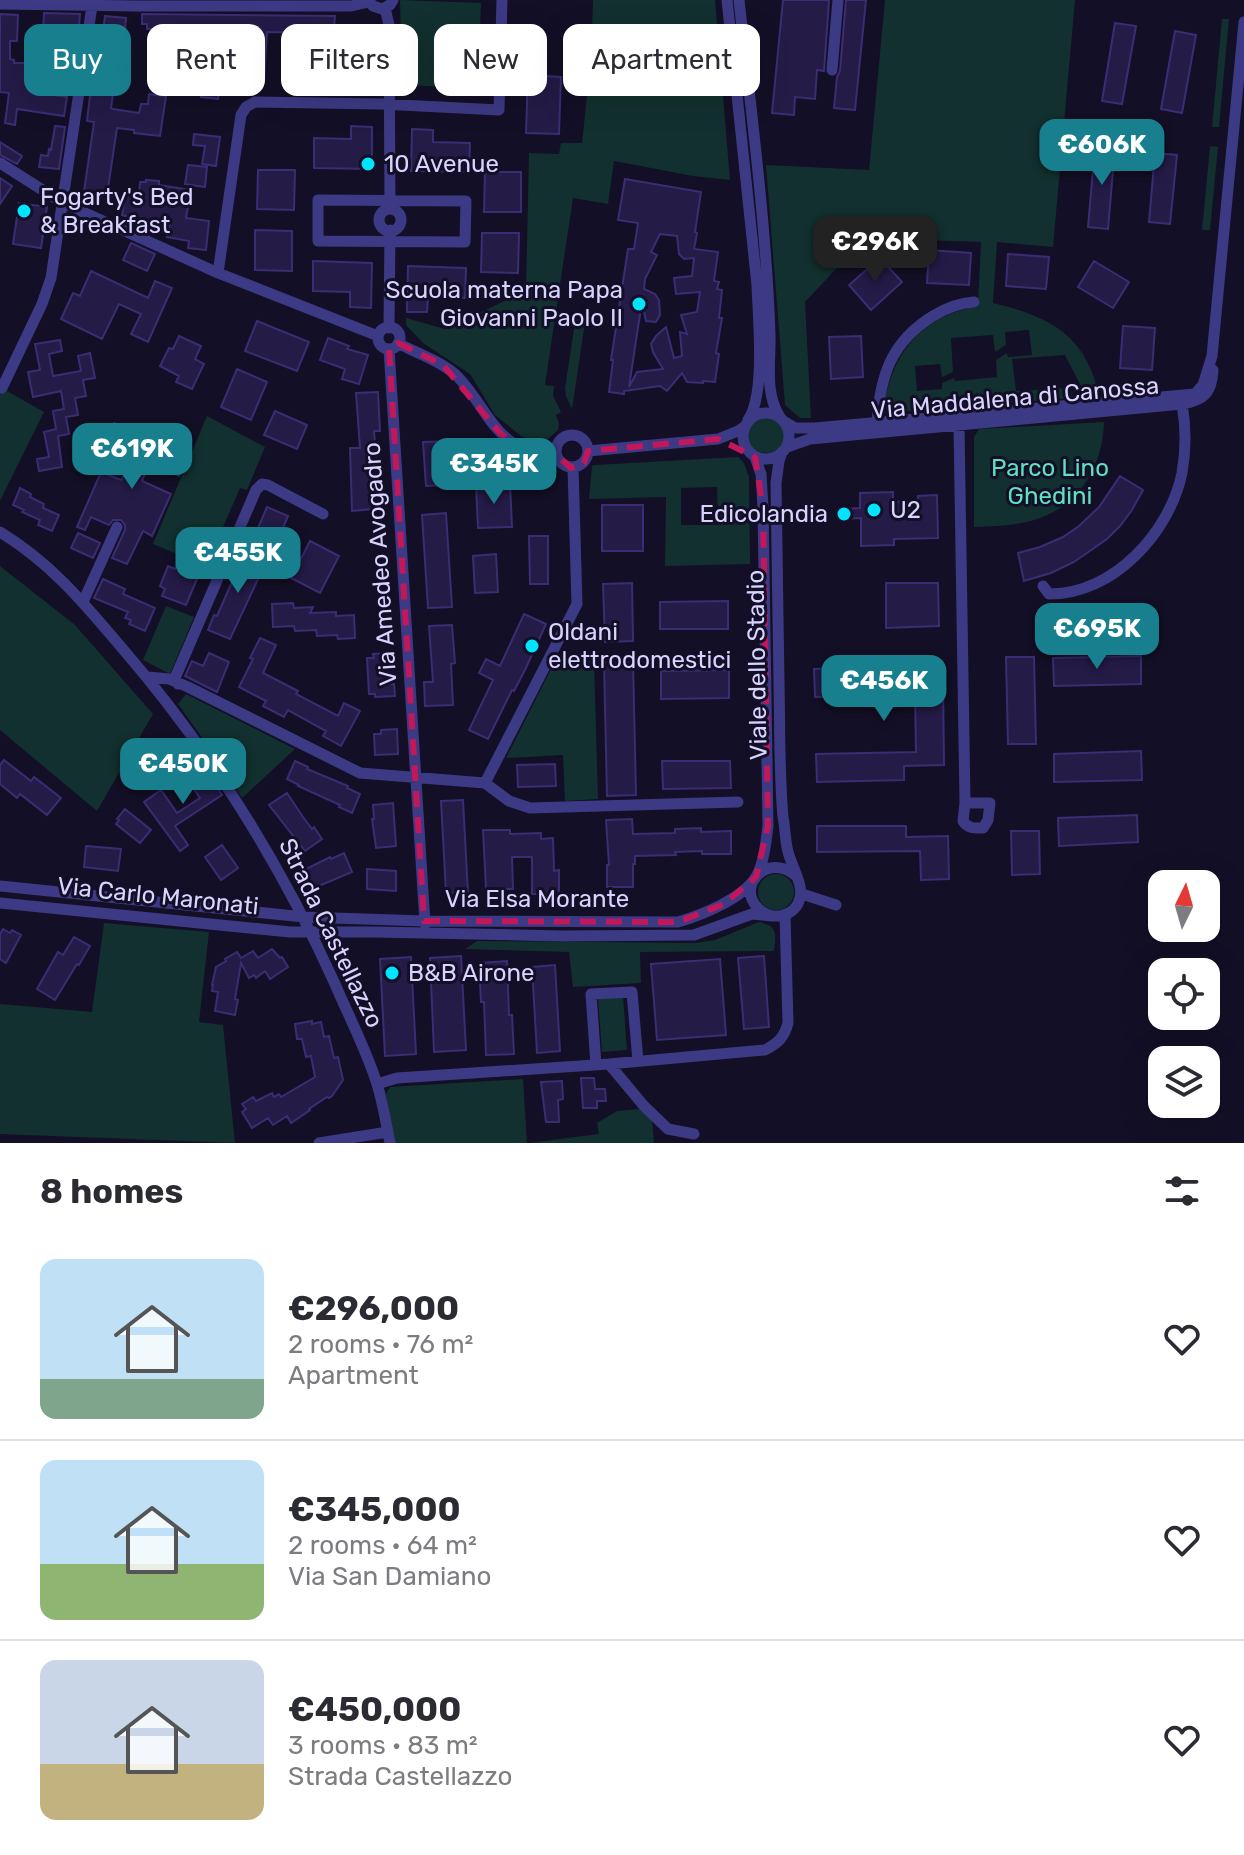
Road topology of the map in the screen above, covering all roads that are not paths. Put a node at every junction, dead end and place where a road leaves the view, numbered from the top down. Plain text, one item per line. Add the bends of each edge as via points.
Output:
1 (502, 0) edge
2 (727, 0) edge
3 (739, 0) edge
4 (838, 0) edge
5 (369, 1) edge
6 (0, 4) edge
7 (389, 4) edge
8 (92, 6) junction
9 (1244, 22) edge
10 (832, 70) dead end
11 (390, 105) junction
12 (0, 163) edge
13 (63, 203) junction
14 (390, 204) junction
15 (390, 236) junction
16 (218, 273) junction
17 (974, 302) dead end
18 (389, 328) junction
19 (378, 336) junction
20 (394, 346) junction
21 (1212, 356) junction
22 (2, 388) dead end
23 (1182, 404) junction
24 (1081, 405) junction
25 (1144, 408) junction
26 (1000, 412) junction
27 (947, 417) junction
28 (926, 419) junction
29 (782, 420) junction
30 (1029, 420) junction
31 (746, 423) junction
32 (877, 423) junction
33 (959, 426) junction
34 (893, 432) junction
35 (718, 439) junction
36 (784, 450) junction
37 (588, 451) junction
38 (750, 452) junction
39 (556, 454) junction
40 (573, 467) junction
41 (323, 514) dead end
42 (117, 527) dead end
43 (0, 532) edge
44 (1043, 586) dead end
45 (83, 602) junction
46 (148, 677) junction
47 (178, 684) junction
48 (416, 777) junction
49 (485, 783) junction
50 (738, 802) dead end
51 (965, 803) dead end
52 (796, 876) junction
53 (756, 877) junction
54 (0, 886) edge
55 (802, 894) junction
56 (0, 903) edge
57 (836, 905) dead end
58 (304, 917) junction
59 (781, 920) junction
60 (559, 921) junction
61 (425, 927) junction
62 (311, 931) junction
63 (563, 936) junction
64 (638, 1061) junction
65 (609, 1064) junction
66 (596, 1065) junction
67 (377, 1084) junction
68 (694, 1134) dead end
69 (389, 1138) edge
70 (319, 1143) edge

1 - 11 street via 499,110
2 - 31 street, Viale dello Stadio via 757,285 758,391
3 - 29 street, Viale dello Stadio via 766,258 770,383
4 - 10 street
5 - 7 street via 376,8
5 - 8 street via 351,6
6 - 8 street
7 - 11 street
8 - 13 street
9 - 21 street, Via Maddalena di Canossa
11 - 14 street
11 - 16 street via 255,102 246,107
12 - 13 street
13 - 16 street
13 - 22 street via 51,278
14 - 15 street via 400,220
14 - 15 street via 318,200 318,241
14 - 15 street via 466,201 465,242
15 - 18 street
16 - 19 street
17 - 32 street via 940,311 906,337 884,376
18 - 19 street
18 - 20 street via 399,335
19 - 20 street via 380,345
20 - 39 street via 443,365 458,377 514,444
20 - 48 street, Via Amedeo Avogadro via 400,546
21 - 23 street, Via Maddalena di Canossa via 1214,372 1207,393
21 - 24 street, Via Maddalena di Canossa via 1195,394
23 - 25 street, Via Maddalena di Canossa
23 - 44 street via 1182,473 1154,534 1104,580 1064,594 1049,594
24 - 25 street
24 - 26 street, Via Maddalena di Canossa
24 - 30 street
25 - 30 street, Via Maddalena di Canossa
26 - 27 street, Via Maddalena di Canossa
26 - 33 street
27 - 28 street, Via Maddalena di Canossa
27 - 33 street
28 - 32 street, Via Maddalena di Canossa
28 - 34 street
29 - 31 street via 763,412
29 - 32 street, Via Maddalena di Canossa via 795,428
29 - 36 street, Viale dello Stadio via 789,430
30 - 33 street, Via Maddalena di Canossa
31 - 35 street
31 - 38 street, Viale dello Stadio via 742,441
32 - 34 street
33 - 34 street, Via Maddalena di Canossa
33 - 51 street
34 - 36 street, Via Maddalena di Canossa via 810,439
35 - 37 street
35 - 38 street
36 - 38 street via 766,460
36 - 52 street, Viale dello Stadio via 776,483 781,792
37 - 39 street via 581,437 571,435 557,443
37 - 40 street via 582,464
38 - 53 street, Viale dello Stadio via 761,474 763,498 768,807 767,837
39 - 40 street
40 - 49 street via 577,604
41 - 47 street via 268,485 256,490 175,678
42 - 45 street
43 - 45 street, Strada Castellazzo via 49,566
45 - 46 street, Strada Castellazzo
46 - 47 street
46 - 58 street, Strada Castellazzo via 222,777
47 - 48 street via 360,773
48 - 49 street
48 - 61 street, Via Amedeo Avogadro
49 - 50 street via 509,801 530,808
52 - 53 street via 778,867
52 - 55 street
53 - 59 street via 754,903
53 - 60 street, Via Elsa Morante via 724,904 678,922
54 - 58 street, Via Carlo Maronati
55 - 57 street
55 - 59 street
56 - 62 street, Via Carlo Maronati
58 - 61 street, Via Elsa Morante
58 - 62 street, Strada Castellazzo
59 - 63 street, Via Elsa Morante via 752,914 694,935
59 - 64 street via 788,1023 778,1043 765,1050
60 - 61 street, Via Elsa Morante
60 - 63 street
61 - 62 street, Via Elsa Morante
61 - 63 street, Via Elsa Morante
62 - 67 street, Strada Castellazzo
64 - 65 street
64 - 66 street via 632,992 591,994
65 - 66 street
65 - 68 street via 668,1129
66 - 67 street via 397,1078
67 - 69 street, Strada Castellazzo
69 - 70 street

